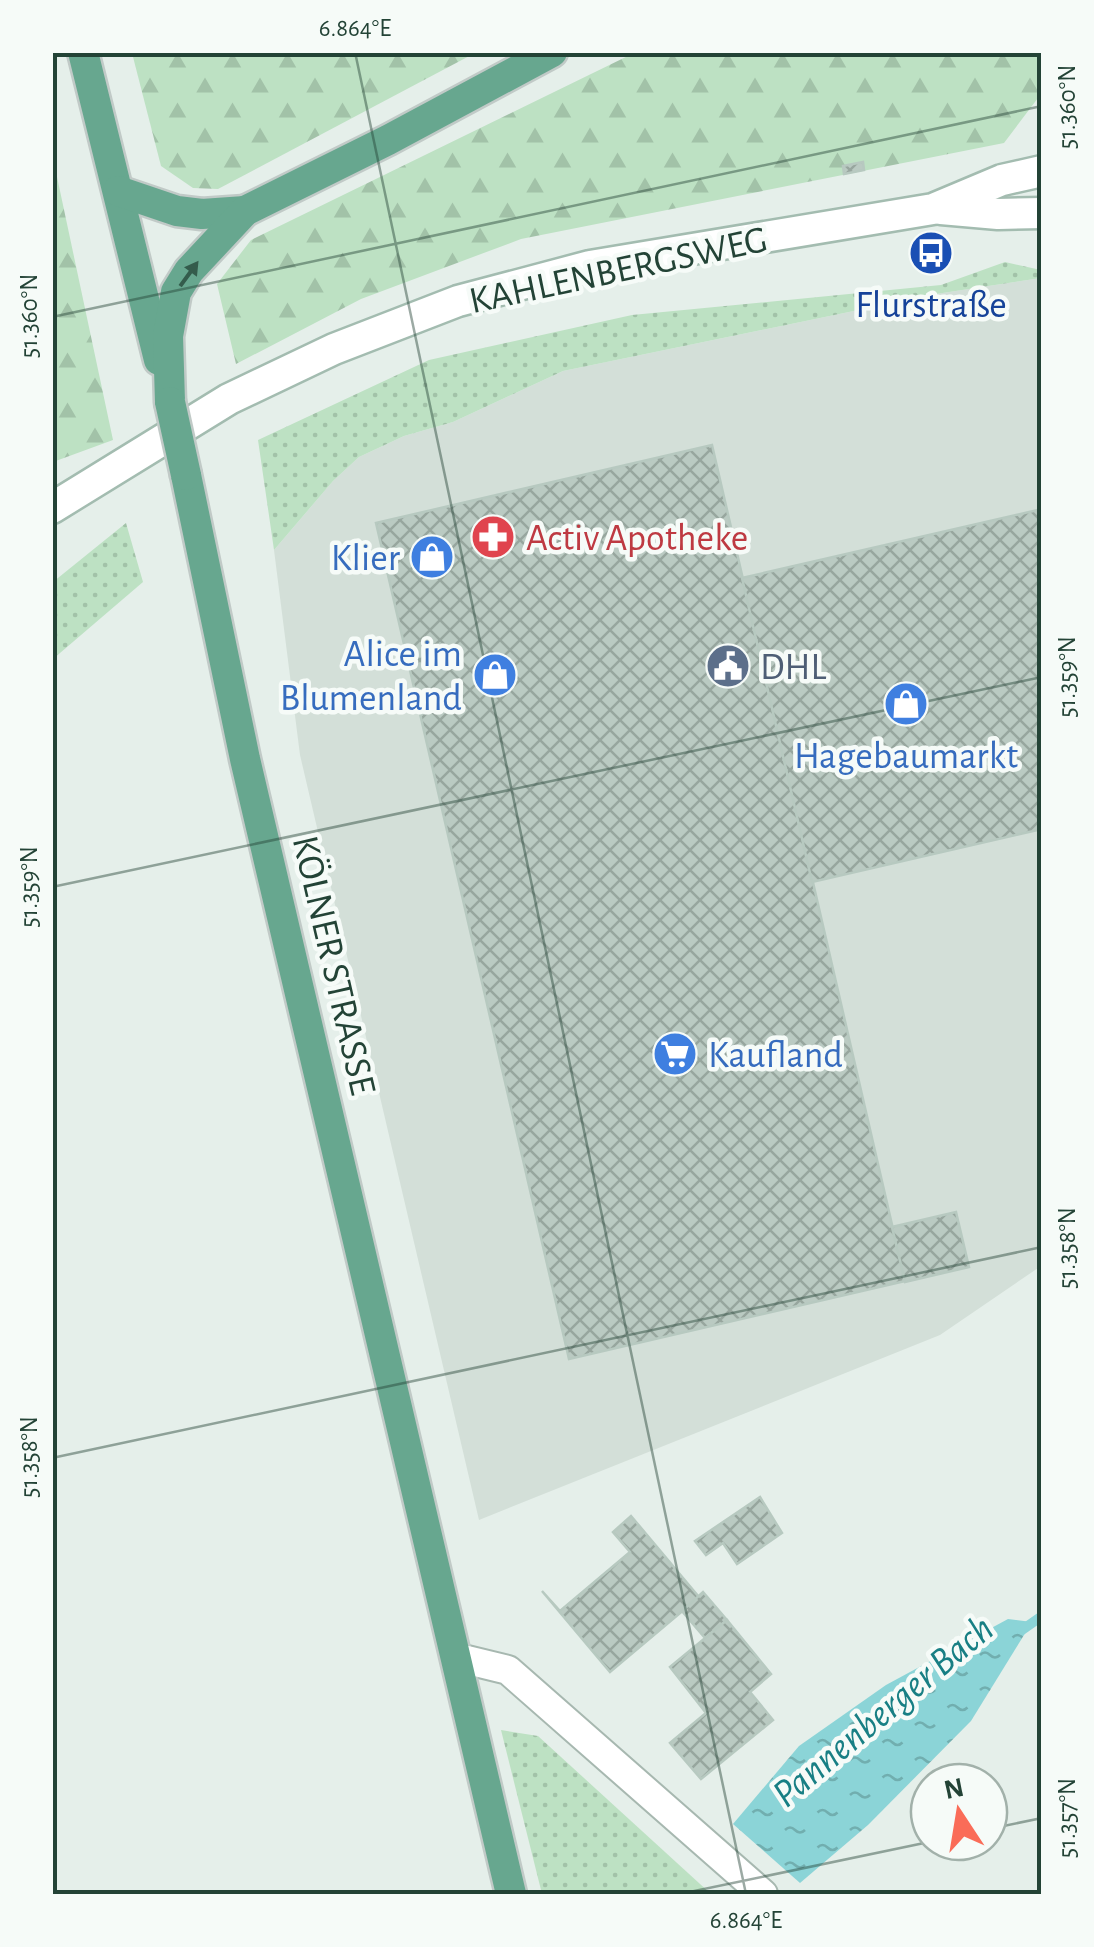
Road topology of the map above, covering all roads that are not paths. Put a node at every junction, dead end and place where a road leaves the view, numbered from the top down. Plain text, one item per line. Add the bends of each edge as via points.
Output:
1 (82, 52) edge
2 (552, 52) edge
3 (1042, 171) edge
4 (118, 191) junction
5 (933, 209) junction
6 (244, 211) junction
7 (1042, 212) edge
8 (170, 402) junction
9 (52, 508) edge
10 (455, 1657) junction
11 (511, 1894) edge
12 (763, 1894) edge

1 - 4 main road, KÖLNER STRASSE
2 - 6 main road
3 - 5 main road, KAHLENBERGSWEG
4 - 6 main road via 177,211
4 - 8 main road, KÖLNER STRASSE
5 - 7 main road, KAHLENBERGSWEG
5 - 9 main road, KAHLENBERGSWEG via 590,266 458,301 228,399
8 -> 6 main road via 168,336 176,292
8 - 10 main road, KÖLNER STRASSE, bridge via 245,759
10 - 11 main road, KÖLNER STRASSE
10 - 12 street via 508,1670

